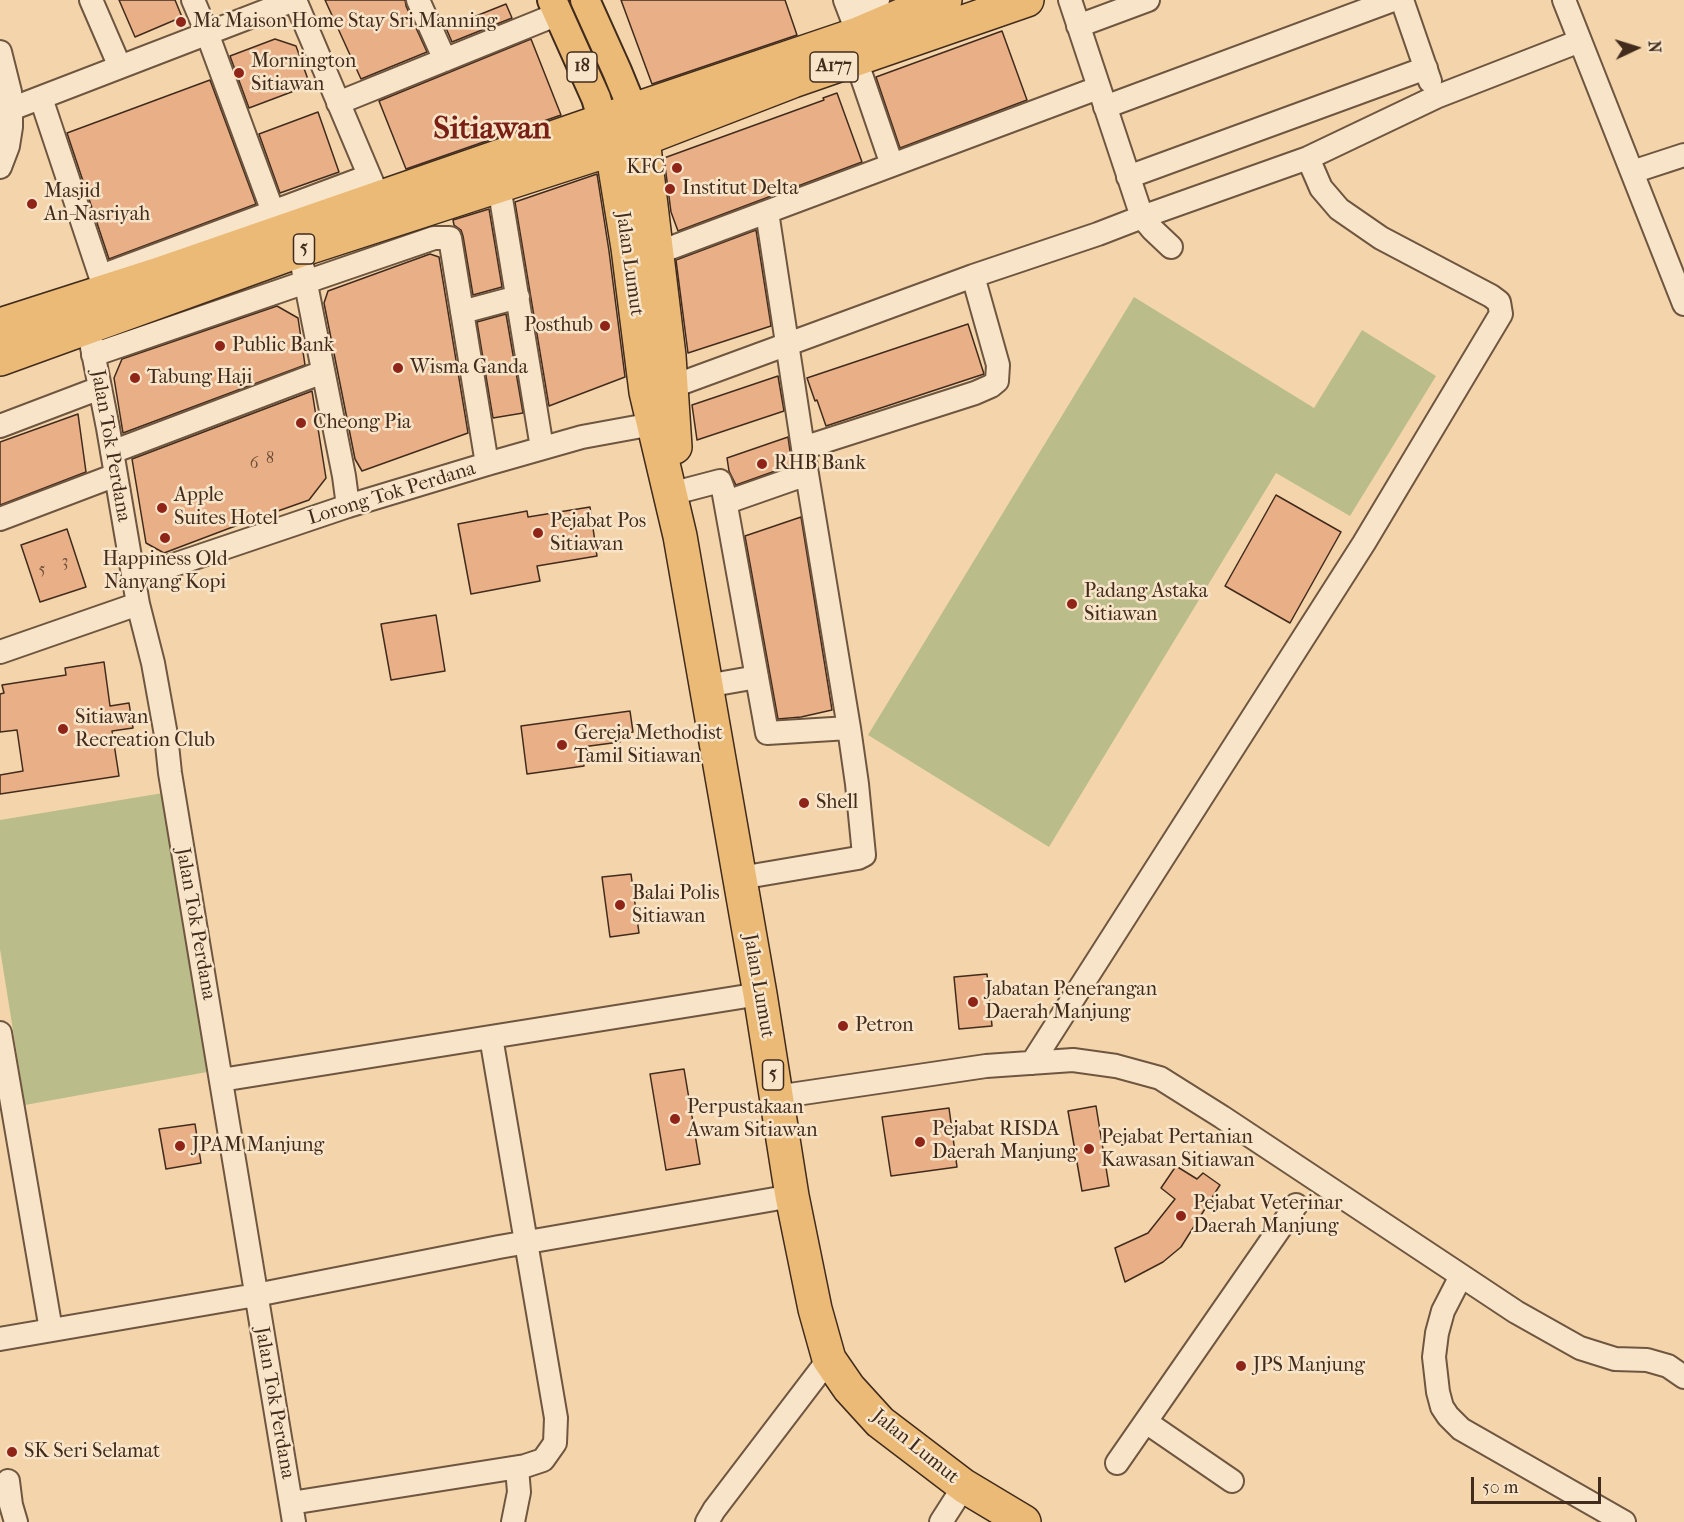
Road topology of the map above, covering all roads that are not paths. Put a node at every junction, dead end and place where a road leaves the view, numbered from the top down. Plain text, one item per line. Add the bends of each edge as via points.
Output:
1 (91, 0) edge
2 (193, 0) edge
3 (294, 0) edge
4 (418, 0) edge
5 (878, 0) edge
6 (945, 0) edge
7 (1027, 0) edge
8 (1070, 0) edge
9 (1148, 0) edge
10 (1393, 0) edge
11 (1402, 0) edge
12 (1564, 0) edge
13 (590, 2) edge
14 (555, 7) edge
15 (852, 26) edge
16 (1078, 26) junction
17 (207, 33) junction
18 (1580, 41) junction
19 (0, 51) edge
20 (445, 60) junction
21 (120, 68) junction
22 (1426, 68) junction
23 (1102, 97) junction
24 (1436, 97) junction
25 (41, 98) junction
26 (338, 103) junction
27 (11, 109) junction
28 (638, 124) junction
29 (607, 135) junction
30 (1684, 155) edge
31 (1308, 158) junction
32 (892, 165) junction
33 (0, 167) edge
34 (1632, 172) junction
35 (1128, 177) junction
36 (500, 186) junction
37 (374, 187) junction
38 (273, 212) junction
39 (767, 212) junction
40 (1142, 216) junction
41 (1171, 247) dead end
42 (298, 251) junction
43 (657, 253) junction
44 (973, 276) junction
45 (306, 283) junction
46 (103, 284) junction
47 (518, 297) junction
48 (1684, 303) edge
49 (462, 312) junction
50 (1, 322) edge
51 (91, 341) junction
52 (788, 345) junction
53 (0, 359) edge
54 (323, 372) junction
55 (671, 387) junction
56 (100, 388) junction
57 (653, 424) junction
58 (0, 426) edge
59 (542, 448) junction
60 (803, 448) junction
61 (112, 452) junction
62 (487, 464) junction
63 (807, 474) junction
64 (116, 475) junction
65 (678, 492) junction
66 (727, 502) junction
67 (348, 506) junction
68 (0, 519) edge
69 (680, 536) junction
70 (135, 578) junction
71 (138, 604) junction
72 (0, 652) edge
73 (757, 676) junction
74 (706, 686) junction
75 (849, 728) junction
76 (740, 878) junction
77 (760, 994) junction
78 (0, 1033) edge
79 (491, 1037) junction
80 (1032, 1063) junction
81 (221, 1080) junction
82 (776, 1097) junction
83 (792, 1196) junction
84 (1296, 1205) dead end
85 (526, 1242) junction
86 (1461, 1276) junction
87 (256, 1295) junction
88 (51, 1330) junction
89 (0, 1339) edge
90 (830, 1359) junction
91 (1684, 1377) edge
92 (1146, 1422) junction
93 (1117, 1462) dead end
94 (517, 1468) junction
95 (8, 1481) dead end
96 (1232, 1481) dead end
97 (964, 1486) junction
98 (292, 1512) edge
99 (16, 1522) edge
100 (513, 1522) edge
101 (707, 1522) edge
102 (941, 1522) edge
103 (1024, 1522) edge
104 (1624, 1522) edge

1 - 21 street
2 - 17 street
3 - 17 street
3 - 26 street
4 - 20 street
5 - 15 street
6 - 15 highway, A177
7 - 15 highway, A177
8 - 16 street
9 - 16 street
10 - 23 street
11 - 22 street
12 - 18 street
13 - 28 main road, Jalan Lumut / 18
14 - 20 street
14 - 29 main road, Jalan Lumut / 18 via 596,98
15 - 28 highway, A177 via 792,81
15 - 32 street
16 - 23 street
17 - 21 street
17 - 38 street
18 - 24 street
18 - 34 street
19 - 27 street
20 - 26 street
21 - 25 street
22 - 24 street
22 - 35 street
23 - 32 street
23 - 35 street
24 - 31 street
25 - 27 street
25 - 46 street
26 - 37 street
27 - 33 street via 8,146
28 - 29 highway, 5
28 - 43 highway, Jalan Lumut / 5
29 - 36 highway, 5
29 - 37 highway, 5
29 - 57 highway, Jalan Lumut / 5
30 - 34 street
31 - 40 street
31 - 80 street via 1322,188 1339,209 1381,238 1491,296 1499,302 1501,314 1364,543
32 - 39 street
34 - 48 street
35 - 40 street
36 - 42 highway, 5
36 - 47 street
37 - 38 street
37 - 46 highway, 5
38 - 46 street
39 - 43 street
39 - 52 street
40 - 41 street
40 - 44 street
42 - 45 street
42 - 51 highway, 5
43 - 55 highway, Jalan Lumut / 5
44 - 52 street
44 - 60 street via 998,365 997,381 975,393
45 - 49 street via 434,238 450,238
45 - 51 street
45 - 54 street
46 - 50 highway, 5
47 - 49 street
47 - 59 street
49 - 62 street
51 - 53 highway, 5
51 - 56 street, Jalan Tok Perdana
52 - 55 street
52 - 60 street
54 - 61 street
54 - 67 street
55 - 65 highway, Jalan Lumut / 5
56 - 58 street
56 - 61 street, Jalan Tok Perdana
57 - 59 street, Lorong Tok Perdana
57 - 69 highway, Jalan Lumut / 5
59 - 62 street, Lorong Tok Perdana
60 - 63 street
61 - 64 street, Jalan Tok Perdana
62 - 67 street, Lorong Tok Perdana
63 - 66 street
63 - 75 street
64 - 68 street
64 - 70 street, Jalan Tok Perdana
65 - 66 street via 720,481
65 - 69 highway, Jalan Lumut / 5
66 - 73 street
67 - 70 street, Lorong Tok Perdana
69 - 74 highway, Jalan Lumut / 5
70 - 71 street, Jalan Tok Perdana
71 - 72 street
71 - 81 street, Jalan Tok Perdana via 166,735
73 - 74 street
73 - 75 street via 767,733
74 - 76 highway, Jalan Lumut / 5
75 - 76 street via 864,855
76 - 77 highway, Jalan Lumut / 5
77 - 79 street
77 - 82 highway, Jalan Lumut / 5
78 - 88 street
79 - 81 street
79 - 85 street
80 - 82 street via 986,1066
80 - 86 street via 1073,1060 1160,1078
81 - 87 street, Jalan Tok Perdana
82 - 83 highway, Jalan Lumut / 5
83 - 85 street
83 - 90 highway, Jalan Lumut / 5 via 815,1309
84 - 92 street
85 - 87 street
85 - 94 street via 556,1418 555,1443 543,1460
86 - 91 street via 1580,1348 1616,1359 1647,1359
86 - 104 street via 1443,1311 1437,1333 1435,1376 1442,1407 1461,1429
87 - 88 street
87 - 98 street, Jalan Tok Perdana
88 - 89 street
90 - 97 highway, Jalan Lumut / 5 via 849,1388 880,1422
90 - 101 street
92 - 93 street
92 - 96 street
94 - 98 street
94 - 100 street via 519,1492
95 - 99 street
97 - 102 street
97 - 103 highway, Jalan Lumut / 5

